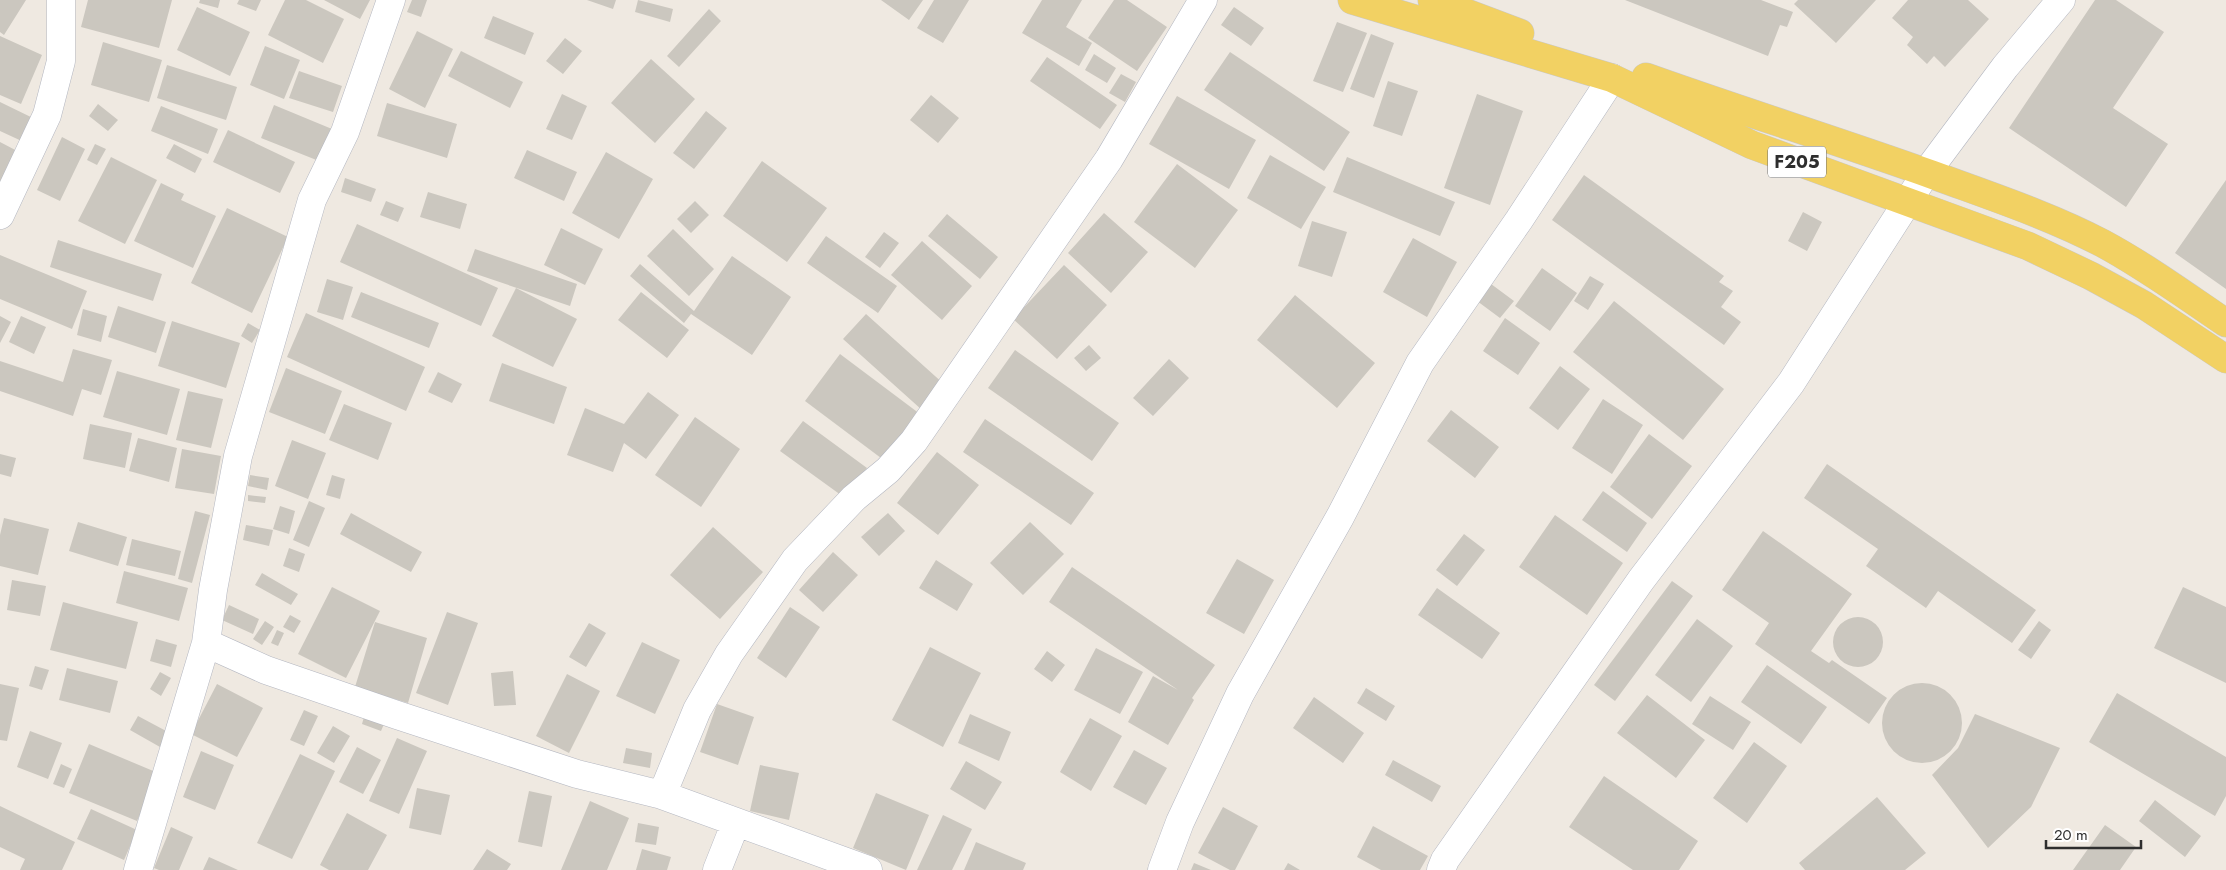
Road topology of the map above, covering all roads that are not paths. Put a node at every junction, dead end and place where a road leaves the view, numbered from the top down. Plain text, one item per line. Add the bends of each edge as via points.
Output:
1 (61, 0) edge
2 (391, 0) edge
3 (1203, 0) edge
4 (1352, 0) edge
5 (1432, 0) edge
6 (2061, 0) edge
7 (1612, 78) junction
8 (1926, 173) junction
9 (1907, 202) junction
10 (2, 208) edge
11 (2226, 323) edge
12 (2226, 359) edge
13 (206, 643) junction
14 (662, 795) junction
15 (736, 822) junction
16 (138, 870) edge
17 (717, 870) edge
18 (868, 870) edge
19 (1162, 870) edge
20 (1441, 870) edge

1 - 10 street via 61,61 47,115
2 - 13 street via 345,132 312,200 238,456
3 - 14 street via 1109,159 914,441 795,560 729,654 697,710
4 - 7 main road, F205
5 - 8 main road, F205 via 1755,116
6 - 8 street via 2004,66
7 - 9 main road, F205 via 1752,145
7 - 19 street via 1420,363 1340,517 1240,694 1180,822
8 - 9 street
8 - 11 main road, F205 via 2002,200 2102,244
9 - 12 main road, F205 via 2028,246 2091,276 2144,305
9 - 20 street via 1791,383 1641,580
13 - 14 street via 266,670 397,715 577,774
13 - 16 street
14 - 15 street
15 - 17 street
15 - 18 street

